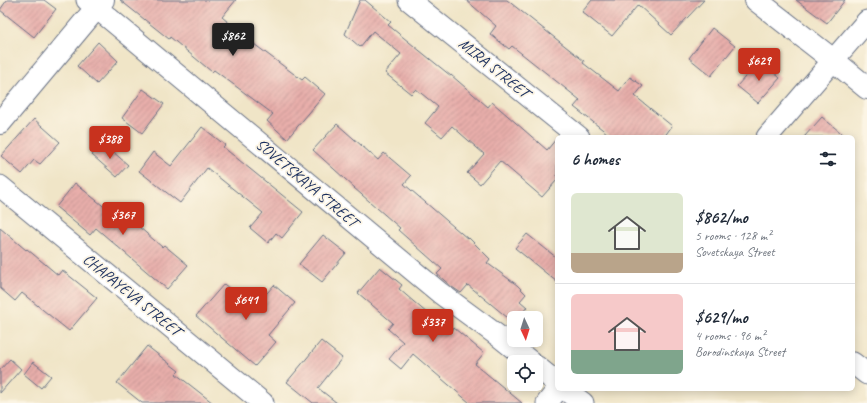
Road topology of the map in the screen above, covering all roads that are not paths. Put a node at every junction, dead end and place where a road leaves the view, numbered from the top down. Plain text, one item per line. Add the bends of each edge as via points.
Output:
1 (409, 0) edge
2 (756, 0) edge
3 (95, 3) edge
4 (867, 20) edge
5 (833, 60) junction
6 (867, 88) edge
7 (0, 123) edge
8 (577, 135) edge
9 (769, 135) edge
10 (0, 186) edge
11 (522, 355) edge
12 (855, 364) edge
13 (543, 372) edge
14 (867, 374) edge
15 (555, 381) edge
16 (556, 391) edge
17 (567, 391) edge
18 (263, 403) edge
19 (547, 403) edge
20 (583, 403) edge

1 - 8 street, MIRA STREET
2 - 5 street
3 - 7 street
3 - 11 street, SOVETSKAYA STREET via 440,293
4 - 5 street
5 - 6 street
5 - 9 street
10 - 18 street, CHAPAYEVA STREET
12 - 14 street
13 - 15 street
16 - 19 street
17 - 20 street

